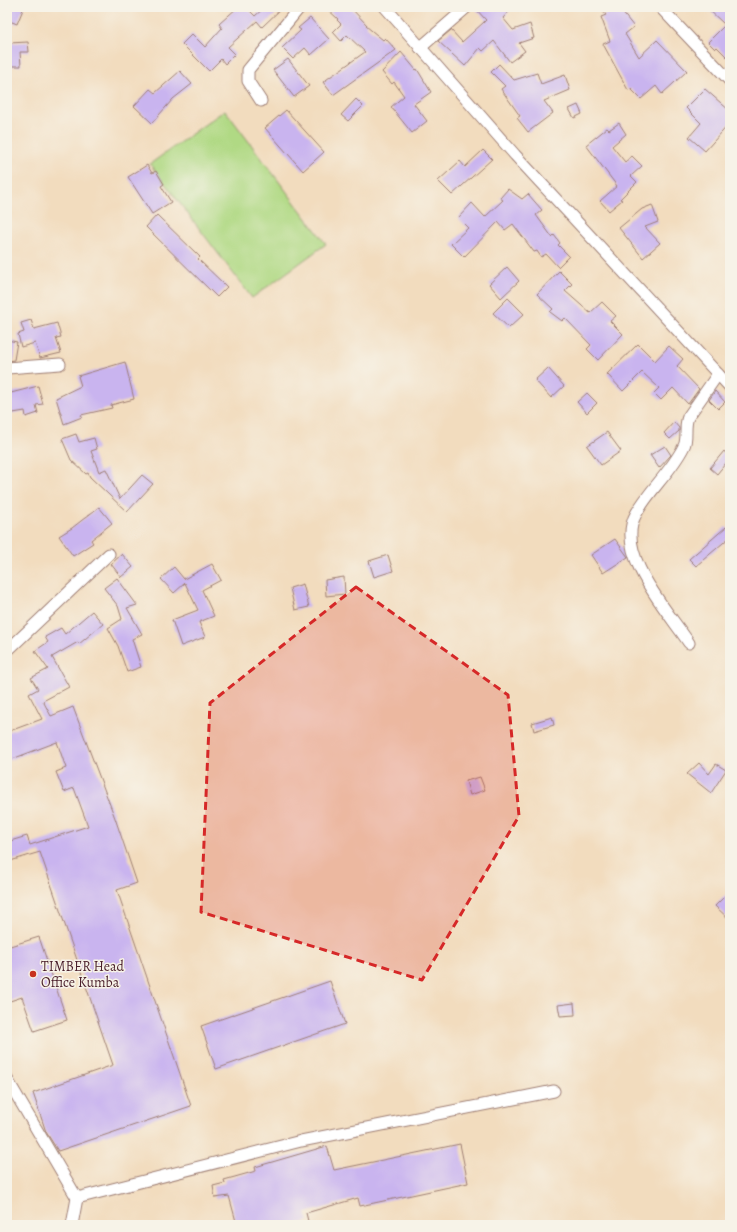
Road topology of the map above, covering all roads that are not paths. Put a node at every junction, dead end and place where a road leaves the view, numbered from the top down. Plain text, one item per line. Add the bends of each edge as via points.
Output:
1 (300, 7) edge
2 (385, 7) edge
3 (467, 7) edge
4 (660, 7) edge
5 (420, 48) junction
6 (730, 81) edge
7 (261, 101) dead end
8 (60, 364) dead end
9 (7, 368) edge
10 (718, 374) junction
11 (730, 387) edge
12 (109, 554) dead end
13 (689, 643) dead end
14 (7, 651) edge
15 (7, 1079) edge
16 (554, 1091) dead end
17 (77, 1198) junction
18 (72, 1225) edge

1 - 7 street via 248,70 248,81
2 - 5 street
3 - 5 street
4 - 6 street
5 - 10 street
8 - 9 street
10 - 11 street
10 - 13 street via 688,417 684,446 636,514 630,528 631,541 641,573
12 - 14 street
15 - 17 street
16 - 17 street via 301,1141
17 - 18 street

